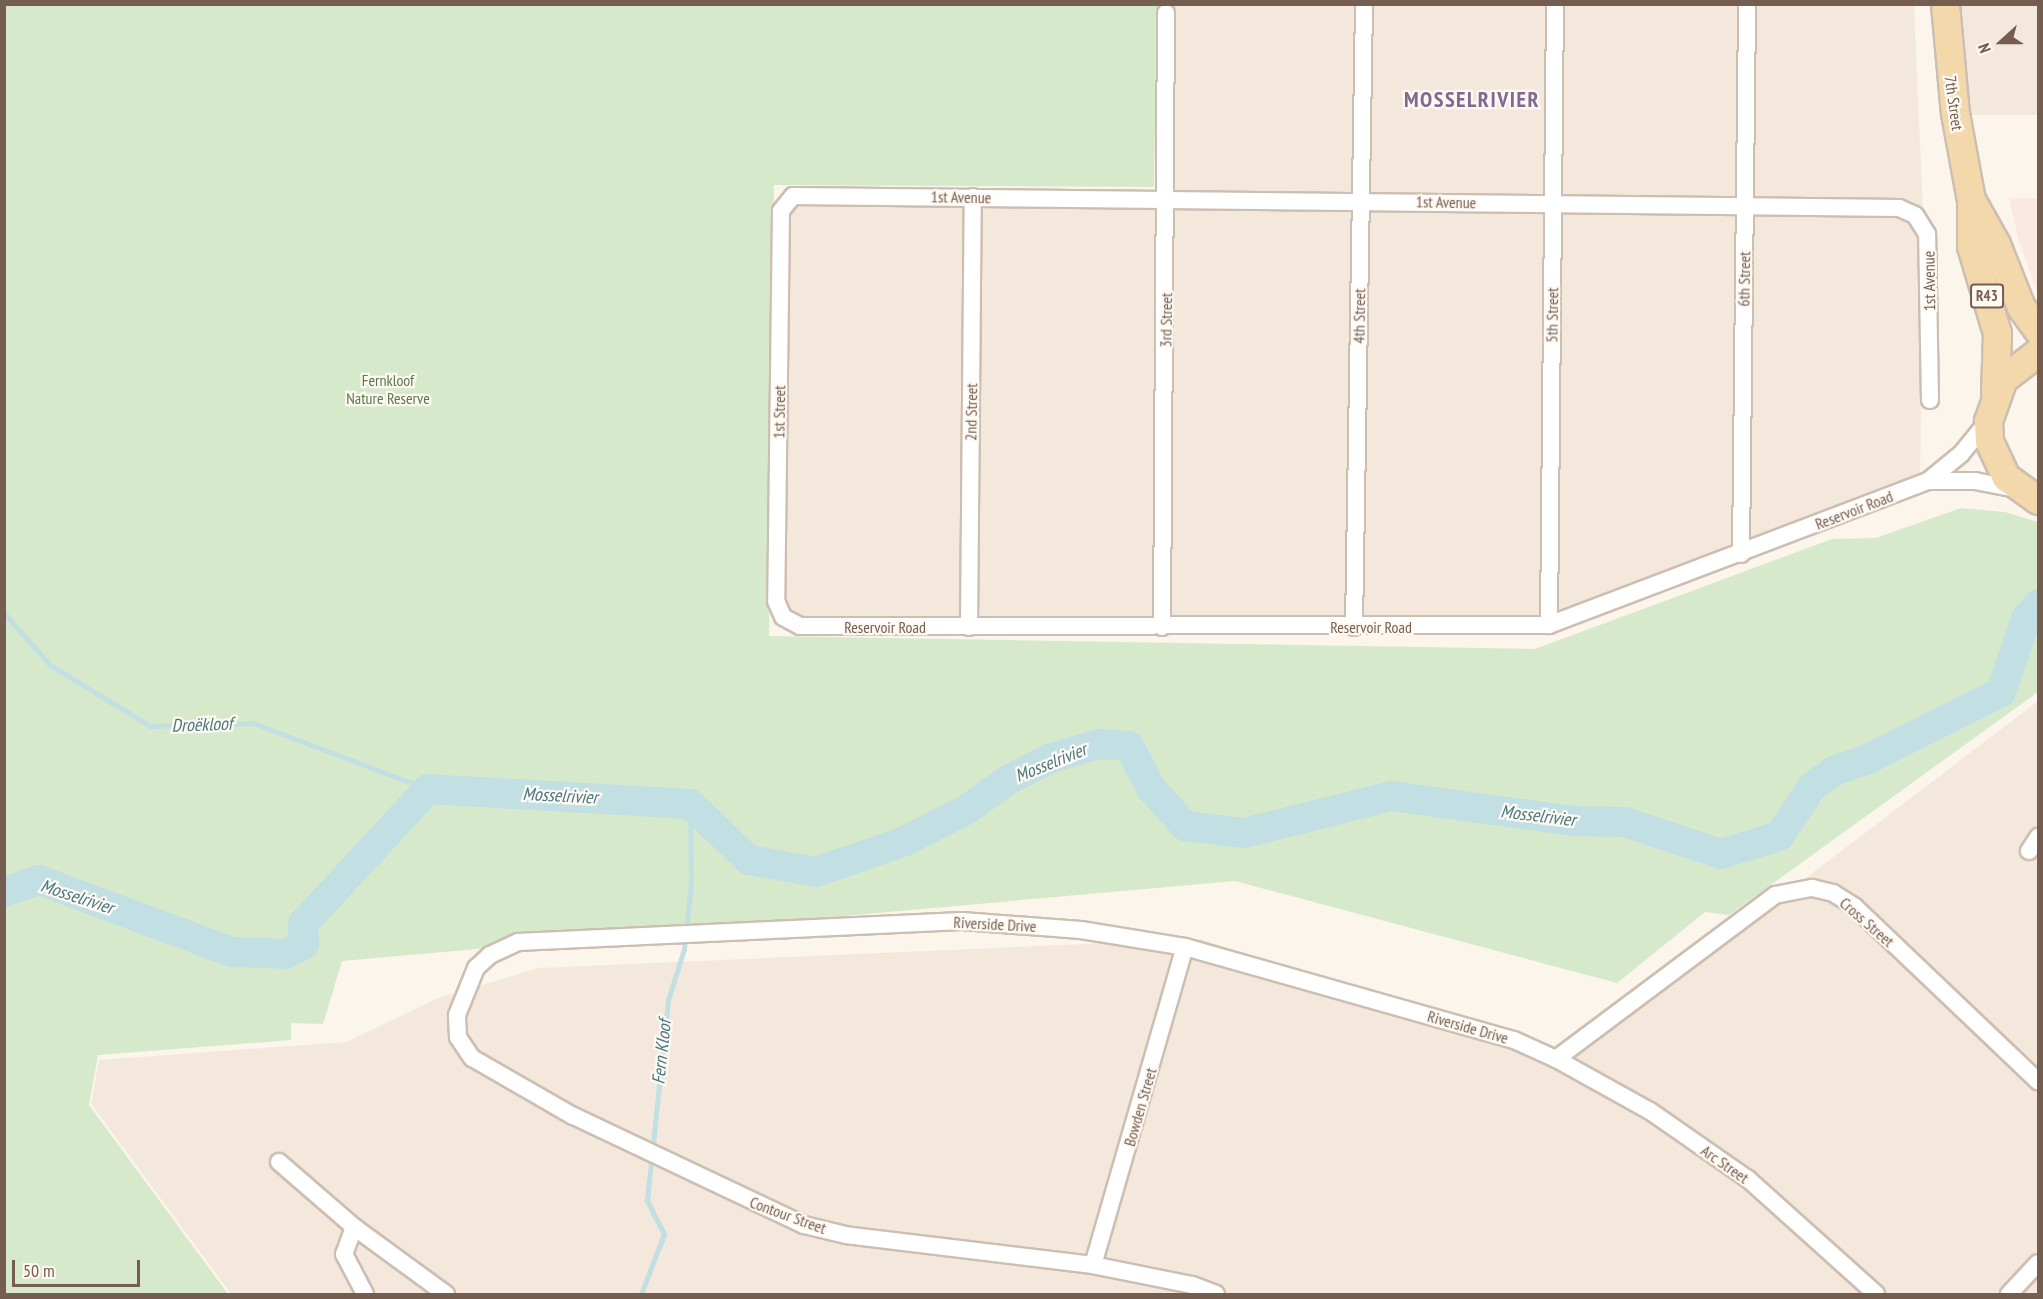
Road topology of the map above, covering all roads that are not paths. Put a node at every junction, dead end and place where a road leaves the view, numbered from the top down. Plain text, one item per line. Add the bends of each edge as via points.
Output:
1 (1364, 4) edge
2 (1555, 4) edge
3 (1747, 4) edge
4 (1946, 4) edge
5 (1166, 13) dead end
6 (973, 197) junction
7 (787, 199) joint
8 (1167, 199) junction
9 (1971, 200) junction
10 (1361, 201) junction
11 (1553, 204) junction
12 (1745, 207) junction
13 (2038, 330) edge
14 (2038, 352) edge
15 (1995, 393) junction
16 (1930, 400) dead end
17 (1988, 421) junction
18 (1928, 481) junction
19 (2029, 495) edge
20 (1741, 554) junction
21 (789, 622) joint
22 (1549, 625) junction
23 (969, 627) junction
24 (1162, 627) junction
25 (1354, 627) junction
26 (2038, 837) edge
27 (2029, 851) dead end
28 (1185, 947) junction
29 (457, 1015) joint
30 (1556, 1059) junction
31 (2038, 1081) edge
32 (279, 1162) dead end
33 (354, 1227) junction
34 (2038, 1263) edge
35 (1093, 1265) junction
36 (365, 1294) edge
37 (446, 1294) edge
38 (1216, 1294) edge
39 (1876, 1294) edge
40 (2009, 1294) edge

1 - 10 street, 4th Street
2 - 11 street, 5th Street
3 - 12 street, 6th Street
4 - 9 main road, 7th Street / R43 via 1955,113
5 - 8 street, 3rd Street
6 - 7 street, 1st Avenue
6 - 8 street, 1st Avenue
6 - 23 street, 2nd Street
7 - 21 street, 1st Street via 781,211 776,601
8 - 10 street, 1st Avenue
8 - 24 street, 3rd Street
9 - 13 main road, 7th Street / R43 via 1996,244 2021,307
9 - 15 main road, 7th Street / R43 via 1971,246 1997,333
10 - 11 street, 1st Avenue
10 - 25 street, 4th Street
11 - 12 street, 1st Avenue
11 - 22 street, 5th Street
12 - 16 street, 1st Avenue via 1899,208 1916,215 1928,240
12 - 20 street, 6th Street
14 - 15 main road, R43 via 2014,367
15 - 17 main road, R43
17 - 18 street, Reservoir Road via 1961,454
17 - 19 main road, R43 via 1995,460
18 - 19 street, Reservoir Road via 1975,481
18 - 20 street, Reservoir Road
20 - 22 street, Reservoir Road
21 - 23 street, Reservoir Road via 800,627
22 - 25 street, Reservoir Road
23 - 24 street, Reservoir Road
24 - 25 street, Reservoir Road
26 - 27 street
28 - 29 street, Riverside Drive via 1008,922 504,946 476,968
28 - 30 street, Riverside Drive via 1514,1040
28 - 35 street, Bowden Street
29 - 35 street, Contour Street via 458,1037 472,1058 662,1160 804,1225 846,1235
30 - 31 street, Cross Street via 1775,896 1812,888 1833,893 1855,907
30 - 39 street, Arc Street via 1650,1111 1748,1179
32 - 33 street
33 - 36 street via 344,1254
33 - 37 street
34 - 40 street
35 - 38 street, Contour Street via 1192,1285

